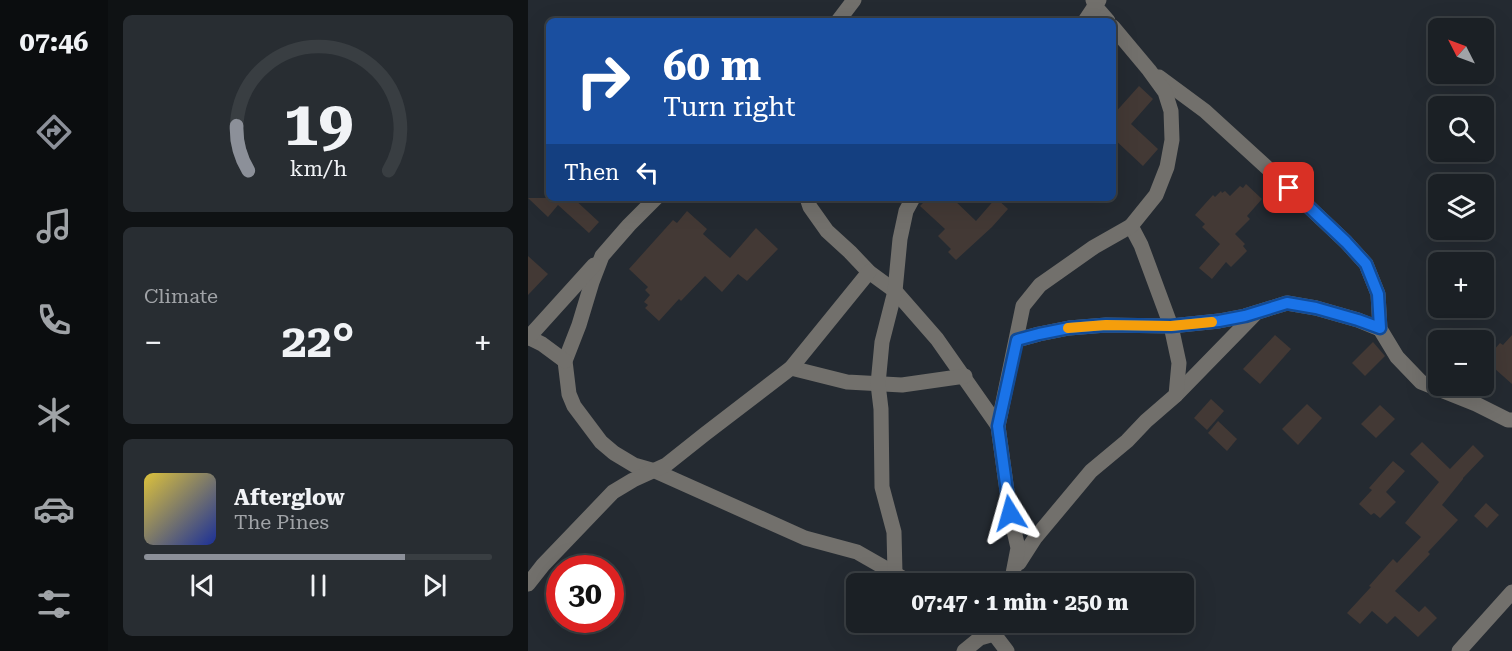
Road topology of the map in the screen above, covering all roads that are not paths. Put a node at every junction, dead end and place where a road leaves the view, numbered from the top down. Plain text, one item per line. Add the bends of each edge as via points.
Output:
1 (854, 0) edge
2 (1096, 2) edge
3 (840, 18) edge
4 (1087, 18) edge
5 (1106, 18) edge
6 (1116, 31) edge
7 (1149, 70) junction
8 (653, 201) edge
9 (808, 201) edge
10 (912, 201) edge
11 (1131, 226) junction
12 (602, 256) junction
13 (869, 272) junction
14 (895, 291) junction
15 (1257, 313) junction
16 (1171, 326) junction
17 (1380, 328) junction
18 (528, 338) edge
19 (1017, 340) junction
20 (565, 361) junction
21 (791, 368) junction
22 (965, 376) junction
23 (878, 384) junction
24 (1176, 395) junction
25 (1512, 420) edge
26 (998, 426) junction
27 (655, 471) junction
28 (896, 573) joint
29 (1013, 573) edge
30 (1014, 573) edge
31 (528, 584) edge
32 (1512, 592) edge
33 (988, 633) edge
34 (998, 633) edge
35 (964, 651) edge
36 (1007, 651) edge
37 (1459, 651) edge

1 - 3 street
2 - 4 street
2 - 5 street
6 - 7 street
7 - 11 street via 1165,92 1171,111 1172,140 1167,168 1156,195
7 - 17 street via 1205,111 1359,256 1378,294
8 - 12 street
9 - 13 street via 827,231
10 - 14 street via 900,239
11 - 16 street
11 - 19 street via 1040,285 1023,306
12 - 18 street
12 - 20 street
13 - 14 street
13 - 21 street
14 - 22 street
14 - 23 street via 882,342
15 - 16 street
15 - 17 street via 1287,303 1304,305
15 - 24 street
16 - 19 street via 1069,328
16 - 24 street via 1179,363
17 - 25 street via 1397,357 1420,382
18 - 20 street
19 - 26 street
20 - 27 street via 574,406 601,442 634,465
21 - 23 street via 847,382
21 - 27 street
22 - 23 street via 902,385
22 - 26 street
23 - 28 street via 882,487 894,532
24 - 30 street via 1091,471 1035,538
26 - 29 street via 1018,548
27 - 28 street via 805,538 857,552
27 - 31 street via 613,492
32 - 37 street
33 - 35 street
34 - 36 street

